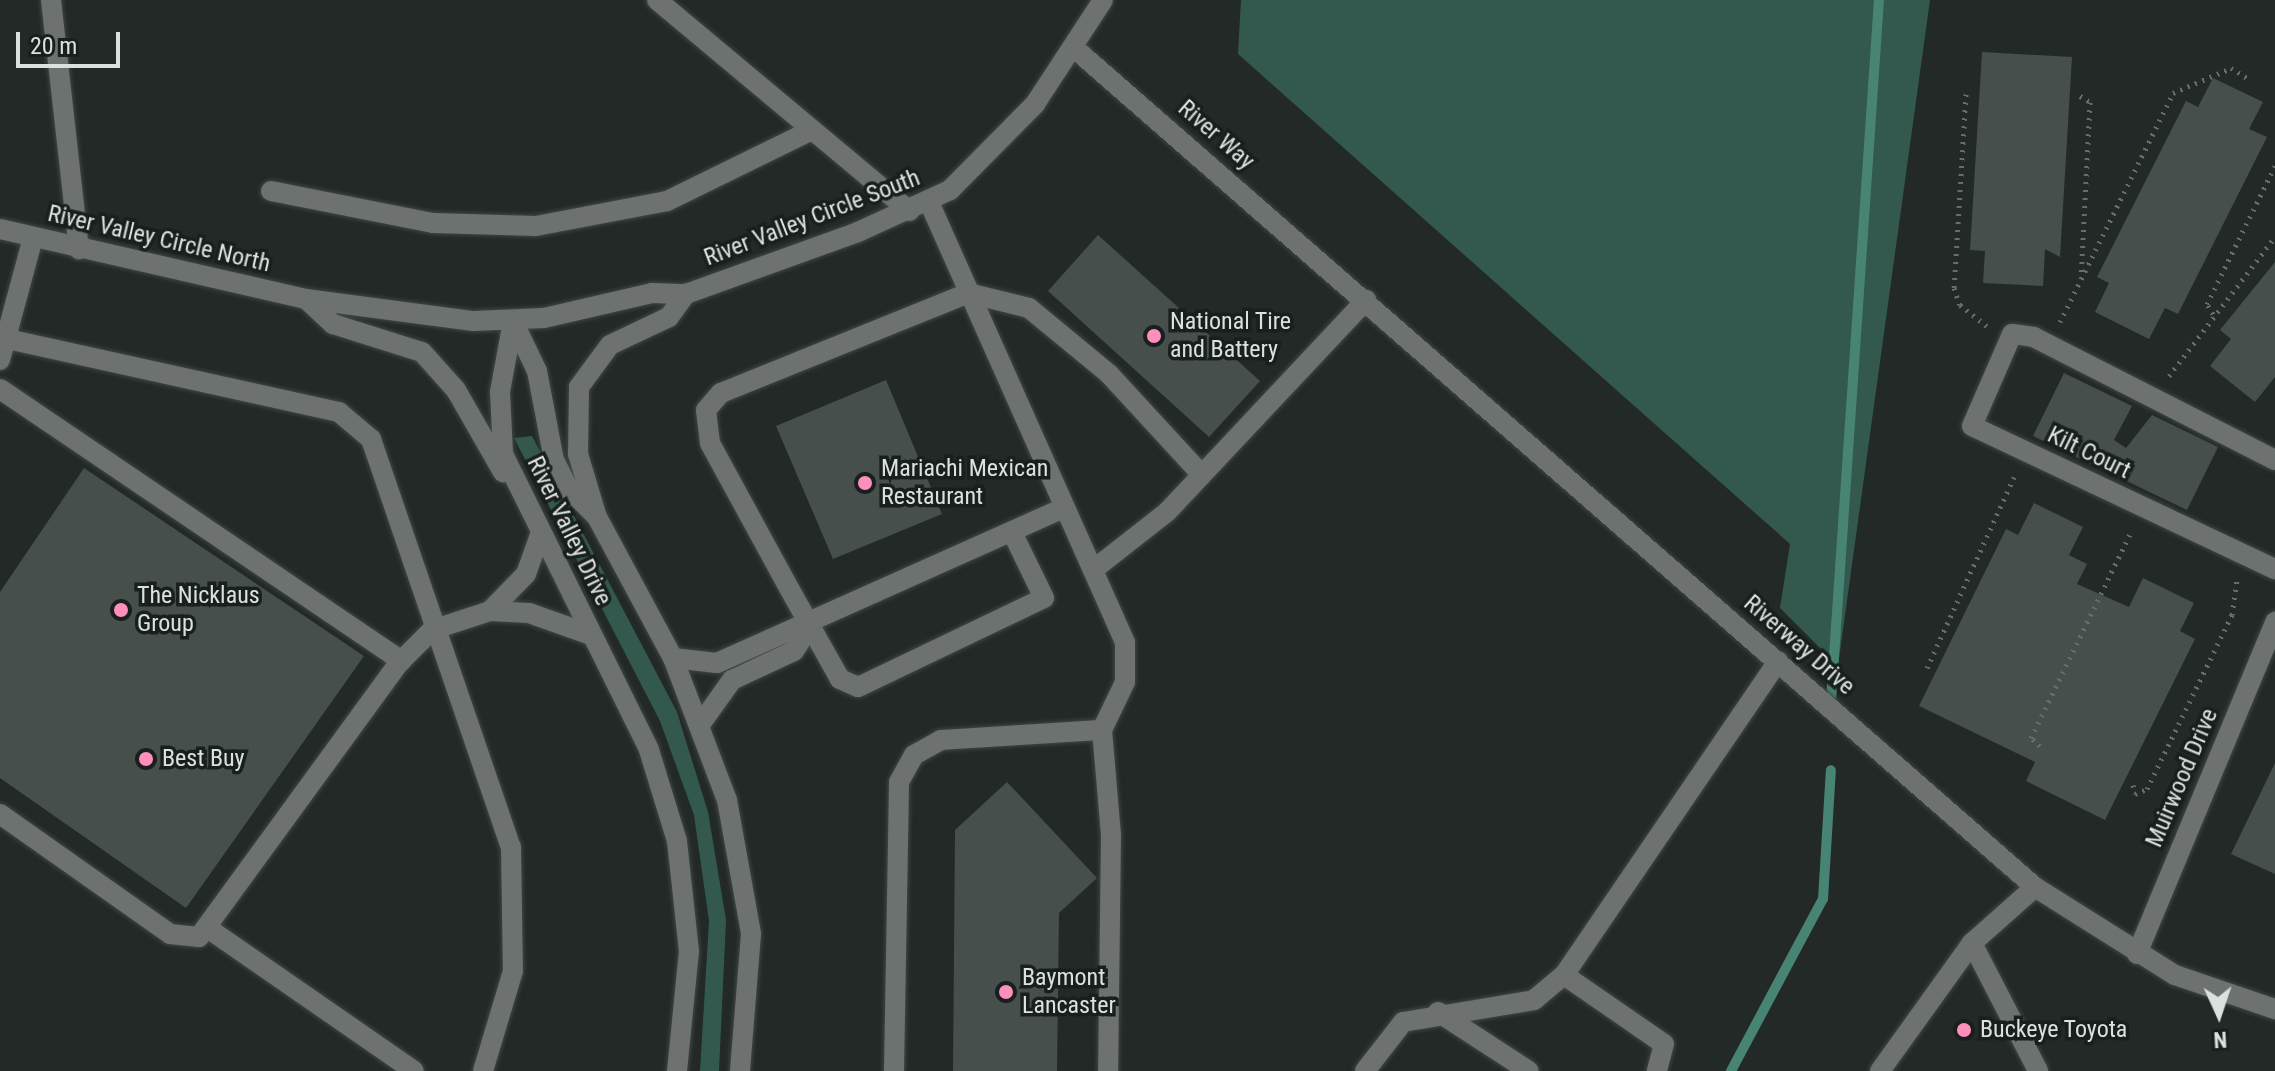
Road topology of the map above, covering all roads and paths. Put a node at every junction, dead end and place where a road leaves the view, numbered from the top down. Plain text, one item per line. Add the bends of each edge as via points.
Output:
1 (51, 0) edge
2 (657, 0) edge
3 (1103, 0) edge
4 (1073, 47) junction
5 (2247, 78) dead end
6 (1966, 94) dead end
7 (2080, 96) dead end
8 (812, 130) junction
9 (2275, 166) edge
10 (271, 191) dead end
11 (929, 202) junction
12 (909, 211) junction
13 (0, 229) edge
14 (2275, 237) edge
15 (33, 238) junction
16 (79, 249) junction
17 (1323, 265) joint
18 (2081, 279) junction
19 (968, 293) junction
20 (686, 294) junction
21 (306, 299) junction
22 (1366, 300) junction
23 (2213, 314) junction
24 (513, 321) junction
25 (7, 328) edge
26 (2012, 334) junction
27 (2048, 344) junction
28 (0, 360) edge
29 (0, 389) edge
30 (2157, 399) junction
31 (2026, 452) junction
32 (2275, 460) edge
33 (1202, 475) junction
34 (515, 488) junction
35 (1064, 508) junction
36 (2144, 508) junction
37 (597, 517) junction
38 (1012, 532) junction
39 (540, 535) junction
40 (2245, 556) junction
41 (2275, 569) edge
42 (1093, 570) junction
43 (490, 611) junction
44 (2275, 622) edge
45 (811, 625) junction
46 (432, 630) junction
47 (591, 635) junction
48 (673, 658) junction
49 (401, 661) junction
50 (1778, 661) junction
51 (1927, 668) dead end
52 (702, 722) junction
53 (1102, 730) junction
54 (2040, 746) dead end
55 (2133, 785) dead end
56 (0, 814) edge
57 (2035, 887) junction
58 (209, 929) junction
59 (1972, 943) junction
60 (2137, 954) junction
61 (1564, 975) junction
62 (2275, 1009) edge
63 (1438, 1012) junction
64 (414, 1071) edge
65 (483, 1071) edge
66 (677, 1071) edge
67 (740, 1071) edge
68 (894, 1071) edge
69 (1108, 1071) edge
70 (1365, 1071) edge
71 (1529, 1071) edge
72 (1657, 1071) edge
73 (1880, 1071) edge
74 (2038, 1071) edge

1 - 16 street
2 - 8 street
3 - 4 street, River Valley Circle South
4 - 11 street, River Valley Circle South via 998,146
4 - 17 street, River Way
5 - 18 path via 2231,68 2173,93
6 - 26 path via 1954,288 1972,318
7 - 18 path via 2090,102
8 - 10 street via 667,201 536,226 433,223
8 - 12 street
9 - 23 path via 2207,304
11 - 12 street, River Valley Circle South
11 - 19 street
12 - 20 street, River Valley Circle South
13 - 15 street, River Valley Circle North
14 - 23 path
15 - 16 street, River Valley Circle North
15 - 25 street
16 - 21 street, River Valley Circle North
17 - 22 street, Riverway Drive
18 - 27 path
19 - 33 street via 1029,308 1109,374
19 - 35 street
19 - 45 street via 721,393 706,410 710,443
20 - 24 street, River Valley Circle South via 652,293
20 - 37 street, River Valley Circle South via 669,317 610,345 579,387 578,454
21 - 24 street, River Valley Circle North
21 - 34 street, River Valley Circle North via 333,324 422,352 456,390
22 - 33 street
22 - 50 street, Riverway Drive
23 - 30 path
24 - 34 street, River Valley Drive via 498,422
24 - 37 street, River Valley Drive via 537,371 554,460 569,489
25 - 28 street
25 - 46 street via 352,417 377,450
26 - 27 street
26 - 31 street, Kilt Court via 1972,426
27 - 30 street
29 - 49 street
30 - 32 street
31 - 36 street, Kilt Court
31 - 51 path
33 - 42 street
34 - 39 street, River Valley Drive
35 - 38 street
35 - 42 street
36 - 40 street, Kilt Court
36 - 54 path via 2031,738
37 - 48 street, River Valley Drive
38 - 45 street
38 - 45 street via 1044,598 1032,609 858,687 840,679
39 - 43 street via 526,574
39 - 47 street, River Valley Drive
40 - 41 street, Kilt Court
40 - 55 path via 2230,596 2232,615 2141,794
42 - 53 street via 1125,642 1125,682
43 - 46 street
43 - 47 street via 529,613
44 - 60 street, Muirwood Drive
45 - 48 street via 717,663
45 - 52 street via 794,651 732,680
46 - 49 street
46 - 65 street via 511,847 513,971
47 - 66 street, River Valley Drive via 655,763 677,841 689,951
48 - 52 street, River Valley Drive
49 - 58 street
50 - 57 street, Riverway Drive
50 - 61 street
52 - 67 street, River Valley Drive via 742,865 751,934
53 - 68 street via 941,740 914,755 899,782
53 - 69 street via 1111,835
56 - 58 street via 170,934 186,939
57 - 59 street
57 - 60 street, Riverway Drive
58 - 64 street
59 - 73 street
59 - 74 street
60 - 62 street, Riverway Drive via 2175,975
61 - 63 street via 1534,1000
61 - 72 street via 1664,1044
63 - 70 street via 1403,1022
63 - 71 street

